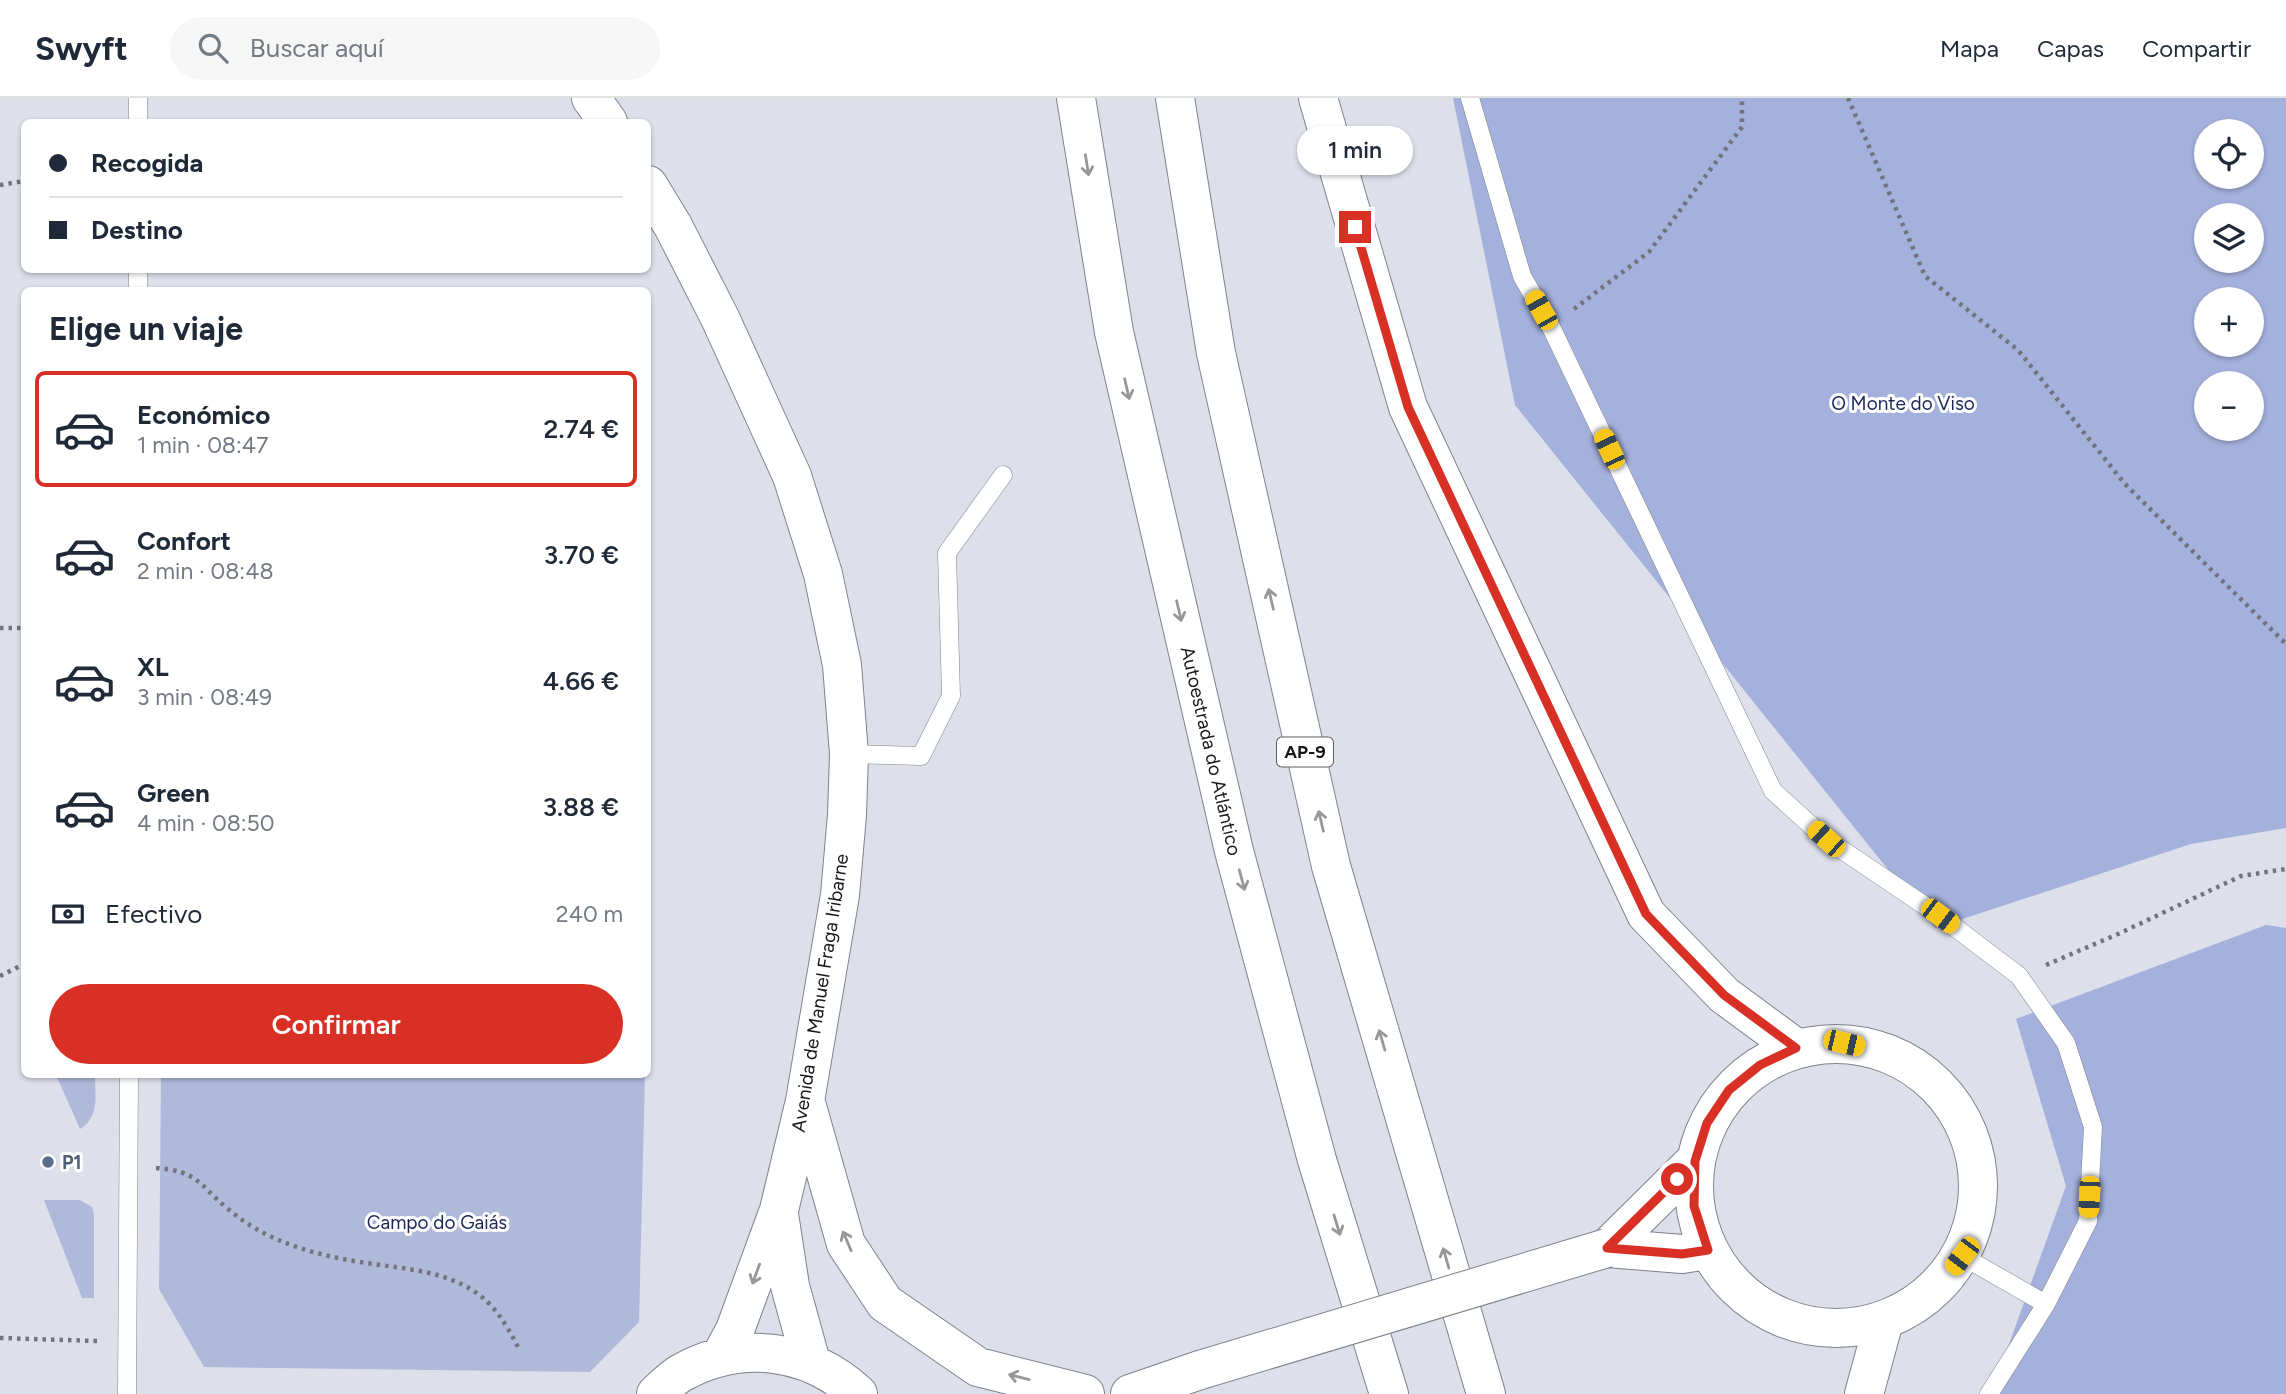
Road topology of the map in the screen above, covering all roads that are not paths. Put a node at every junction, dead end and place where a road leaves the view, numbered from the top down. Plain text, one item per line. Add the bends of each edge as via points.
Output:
1 (138, 98) edge
2 (591, 98) edge
3 (1076, 98) edge
4 (1175, 98) edge
5 (1318, 98) edge
6 (1470, 98) edge
7 (138, 119) edge
8 (606, 119) edge
9 (651, 190) edge
10 (1003, 475) dead end
11 (849, 754) junction
12 (1796, 1048) junction
13 (129, 1078) edge
14 (805, 1101) junction
15 (1695, 1161) junction
16 (779, 1210) junction
17 (1607, 1248) junction
18 (1708, 1250) junction
19 (1962, 1256) junction
20 (2046, 1304) junction
21 (1884, 1321) junction
22 (721, 1356) junction
23 (811, 1362) junction
24 (127, 1394) edge
25 (656, 1394) edge
26 (858, 1394) edge
27 (1085, 1394) edge
28 (1130, 1394) edge
29 (1388, 1394) edge
30 (1486, 1394) edge
31 (1864, 1394) edge
32 (1989, 1394) edge

1 - 7 lane
2 - 8 main road
3 -> 29 main road, Autoestrada do Atlántico via 1114,332 1234,851 1317,1160
30 -> 4 main road, AP-9 via 1331,866 1216,353
5 - 12 main road via 1408,407 1646,914 1724,995
6 - 20 lane via 1522,276 1551,327 1773,791 1826,839 2019,976 2066,1043 2093,1127 2088,1221
9 - 11 main road, Avenida de Manuel Fraga Iribarne via 720,318 792,477 822,574 842,665
10 - 11 lane via 947,553 951,696 920,756
11 - 14 main road, Avenida de Manuel Fraga Iribarne via 840,895
12 - 15 main road via 1760,1065 1729,1090 1707,1123
12 - 19 main road via 1844,1043 1892,1054 1932,1079 1963,1117 1978,1163 1978,1211
13 - 24 lane
14 - 16 main road, Avenida de Manuel Fraga Iribarne
27 -> 14 main road via 978,1367 885,1303 846,1244
15 - 17 main road
15 - 18 main road via 1694,1206
16 -> 22 main road, Avenida de Manuel Fraga Iribarne
16 - 23 main road, Avenida de Manuel Fraga Iribarne via 790,1286
17 - 18 main road via 1682,1254
17 - 28 main road, bridge
18 - 21 main road via 1742,1292 1764,1309 1802,1325 1844,1329
19 - 20 lane
19 - 21 main road via 1941,1284 1915,1306
20 - 32 lane
21 - 31 main road
22 - 23 main road via 766,1352
22 - 25 main road via 680,1374
23 - 26 main road

